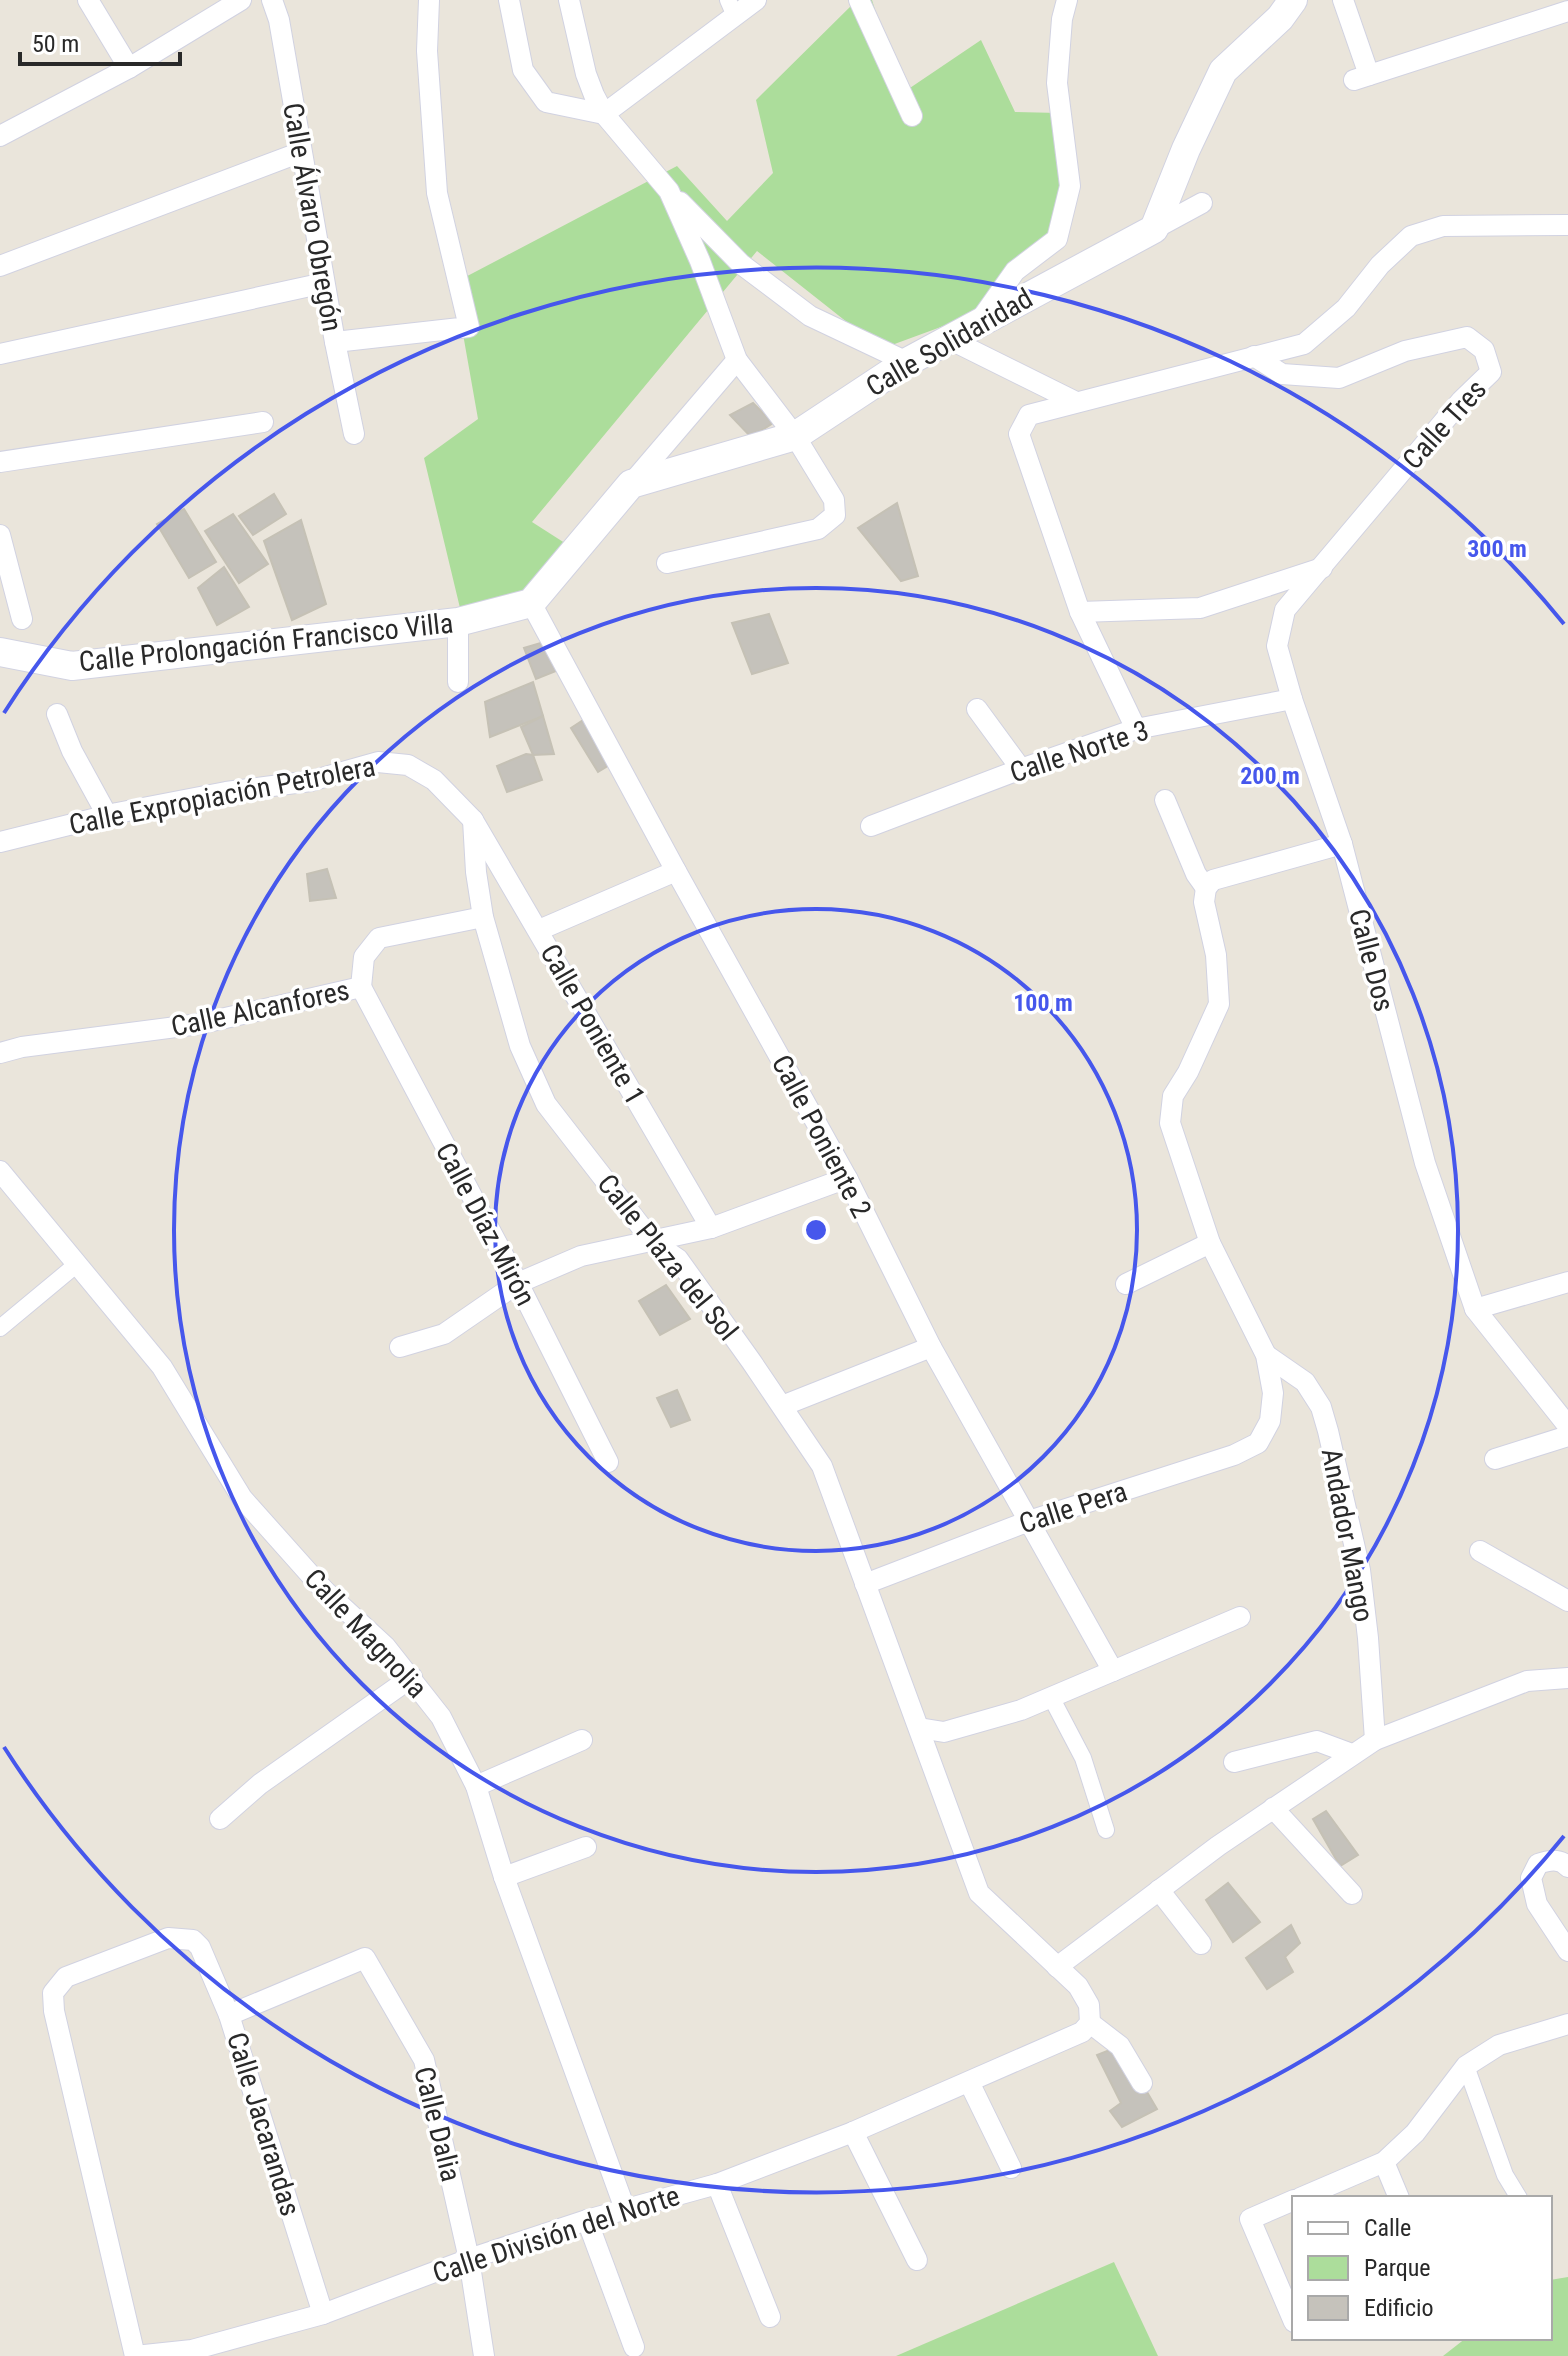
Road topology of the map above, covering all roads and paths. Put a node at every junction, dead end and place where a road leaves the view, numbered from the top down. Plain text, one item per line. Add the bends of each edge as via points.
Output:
1 (88, 0) edge
2 (241, 0) edge
3 (272, 0) edge
4 (429, 0) edge
5 (509, 0) edge
6 (569, 0) edge
7 (756, 0) edge
8 (859, 0) edge
9 (1067, 0) edge
10 (1293, 0) edge
11 (1343, 0) edge
12 (732, 8) edge
13 (1568, 11) edge
14 (129, 68) junction
15 (604, 114) junction
16 (912, 116) dead end
17 (0, 136) edge
18 (301, 152) junction
19 (669, 191) junction
20 (1202, 203) dead end
21 (1568, 225) edge
22 (1154, 229) junction
23 (0, 266) edge
24 (324, 283) junction
25 (979, 323) junction
26 (949, 339) junction
27 (335, 342) junction
28 (0, 354) edge
29 (1254, 356) junction
30 (737, 360) junction
31 (907, 362) junction
32 (1076, 402) junction
33 (263, 422) dead end
34 (354, 434) dead end
35 (795, 436) junction
36 (0, 462) edge
37 (631, 484) junction
38 (0, 535) edge
39 (667, 563) dead end
40 (1322, 568) junction
41 (531, 603) junction
42 (1285, 610) joint
43 (1080, 612) junction
44 (22, 619) dead end
45 (458, 622) junction
46 (0, 652) edge
47 (458, 682) dead end
48 (1292, 699) junction
49 (977, 709) dead end
50 (57, 714) dead end
51 (1136, 729) junction
52 (1021, 769) junction
53 (1165, 800) dead end
54 (107, 815) junction
55 (473, 820) junction
56 (871, 826) dead end
57 (0, 842) edge
58 (1342, 844) junction
59 (676, 871) junction
60 (1206, 888) junction
61 (483, 917) junction
62 (539, 930) junction
63 (361, 987) junction
64 (0, 1053) edge
65 (0, 1171) edge
66 (847, 1178) junction
67 (711, 1228) junction
68 (653, 1242) junction
69 (1210, 1243) junction
70 (77, 1264) junction
71 (1568, 1282) edge
72 (518, 1283) junction
73 (1126, 1284) dead end
74 (1475, 1309) junction
75 (0, 1328) edge
76 (400, 1347) dead end
77 (931, 1347) junction
78 (1266, 1355) junction
79 (782, 1406) junction
80 (1568, 1426) edge
81 (1568, 1436) edge
82 (1495, 1459) dead end
83 (608, 1462) dead end
84 (1029, 1521) junction
85 (1480, 1551) dead end
86 (865, 1584) junction
87 (1568, 1601) edge
88 (1240, 1617) dead end
89 (1113, 1671) junction
90 (412, 1677) junction
91 (1568, 1678) edge
92 (1051, 1697) junction
93 (919, 1728) junction
94 (582, 1740) dead end
95 (1375, 1740) junction
96 (1352, 1754) junction
97 (1234, 1762) dead end
98 (476, 1786) junction
99 (1273, 1808) junction
100 (220, 1819) dead end
101 (1106, 1830) dead end
102 (586, 1847) dead end
103 (1568, 1867) edge
104 (504, 1877) junction
105 (1159, 1890) junction
106 (1352, 1894) dead end
107 (1201, 1944) dead end
108 (1568, 1951) edge
109 (1057, 1967) junction
110 (229, 2015) junction
111 (1090, 2023) junction
112 (1568, 2024) edge
113 (1466, 2066) junction
114 (969, 2082) junction
115 (1142, 2083) dead end
116 (853, 2132) junction
117 (1384, 2162) junction
118 (1011, 2168) dead end
119 (717, 2184) junction
120 (1305, 2196) edge
121 (1398, 2196) edge
122 (1518, 2196) edge
123 (1292, 2201) edge
124 (625, 2209) junction
125 (587, 2220) junction
126 (469, 2259) junction
127 (917, 2260) dead end
128 (323, 2314) junction
129 (770, 2317) dead end
130 (1292, 2317) edge
131 (634, 2347) dead end
132 (193, 2353) edge
133 (135, 2356) edge
134 (484, 2356) edge

1 - 14 street
2 - 14 street
3 - 18 street, Calle Álvaro Obregón
4 - 27 street via 427,51 437,193 469,327
5 - 15 street via 523,70 546,102
6 - 15 street via 586,74
7 - 12 street
8 - 16 street
9 - 25 street via 1057,83 1070,186 1057,239 1015,271
10 - 22 main road via 1223,71
11 - 13 street via 1362,78
12 - 15 street
14 - 17 street
15 - 19 street
18 - 23 street
18 - 24 street, Calle Álvaro Obregón
19 - 30 street
19 - 31 street via 741,264 810,316
20 - 22 street
21 - 29 street via 1443,226 1411,236 1346,308 1304,344
22 - 25 main road, Calle Solidaridad
24 - 27 street, Calle Álvaro Obregón
24 - 28 street
25 - 26 main road, Calle Solidaridad
26 - 31 main road, Calle Solidaridad
26 - 32 street
27 - 34 street, Calle Álvaro Obregón
29 - 32 street
29 - 40 street, Calle Tres via 1282,374 1339,378 1443,341 1467,337 1484,350 1491,372
30 - 35 street
30 - 37 street
31 - 35 main road, Calle Solidaridad
32 - 43 street via 1029,415 1019,434
33 - 36 street
35 - 37 main road, Calle Solidaridad
35 - 39 street via 834,500 835,515 818,529
37 - 41 main road
38 - 44 street
40 - 42 street, Calle Tres
40 - 43 street via 1200,608
41 - 45 main road, Calle Prolongación Francisco Villa
41 - 59 street, Calle Poniente 2
42 - 48 street, Calle Dos via 1277,646
43 - 51 street
45 - 46 main road, Calle Prolongación Francisco Villa via 72,666
45 - 47 street
48 - 51 street, Calle Norte 3
48 - 58 street, Calle Dos
49 - 52 street
50 - 54 street
51 - 52 street, Calle Norte 3
52 - 56 street, Calle Norte 3
53 - 60 street
54 - 55 street, Calle Expropiación Petrolera via 311,781 378,762 408,765 434,780
54 - 57 street, Calle Expropiación Petrolera
55 - 61 street, Calle Plaza del Sol
55 - 62 street, Calle Poniente 1
58 - 60 street via 1213,880
58 - 74 street, Calle Dos via 1425,1163
59 - 62 street
59 - 66 street, Calle Poniente 2
60 - 69 street via 1219,1004 1173,1096 1170,1123
61 - 63 street, Calle Alcanfores via 379,938 364,957
61 - 68 street, Calle Plaza del Sol via 520,1046 546,1104
62 - 67 street, Calle Poniente 1
63 - 64 street, Calle Alcanfores via 199,1024
63 - 72 street, Calle Díaz Mirón
65 - 70 street, Calle Magnolia
66 - 67 street
66 - 77 street, Calle Poniente 2
67 - 68 street
68 - 72 street via 581,1256
68 - 79 street, Calle Plaza del Sol via 678,1259
69 - 73 street
69 - 78 street
70 - 75 street
70 - 90 street, Calle Magnolia via 162,1367 242,1498
71 - 74 street
72 - 76 street via 444,1334
72 - 83 street, Calle Díaz Mirón
74 - 80 street, Calle Dos
77 - 79 street
77 - 84 street, Calle Poniente 2
78 - 84 street, Calle Pera via 1273,1393 1270,1421 1258,1443
78 - 95 street, Andador Mango via 1305,1382 1328,1431 1360,1570
79 - 86 street, Calle Plaza del Sol via 822,1466
81 - 82 street
84 - 86 street, Calle Pera
84 - 89 street, Calle Poniente 2
85 - 87 street
86 - 93 street, Calle Plaza del Sol
88 - 89 street
89 - 92 street
90 - 98 street, Calle Magnolia via 441,1717
90 - 100 street via 260,1784
91 - 95 street via 1527,1681
92 - 93 street via 969,1727 944,1732
92 - 101 street via 1083,1758
93 - 109 street, Calle Plaza del Sol via 979,1893
94 - 98 street
95 - 96 street
96 - 97 street via 1317,1741
96 - 99 street
98 - 104 street, Calle Magnolia
99 - 105 street
99 - 106 street
102 - 104 street
103 - 108 street via 1551,1860 1538,1864 1531,1878 1537,1904
104 - 124 street, Calle Magnolia
105 - 107 street
105 - 109 street
109 - 111 street, Calle Plaza del Sol via 1078,1986 1089,2005
110 - 126 street, Calle Dalia via 365,1958 424,2060
110 - 128 street, Calle Jacarandas
110 - 133 street, Calle Jacarandas via 193,1940 168,1938 80,1971 66,1977 53,1993
111 - 114 street, Calle División del Norte via 1082,2032
111 - 115 street via 1120,2046
112 - 113 street via 1499,2045
113 - 117 street via 1415,2133
113 - 122 street via 1505,2175
114 - 116 street, Calle División del Norte
114 - 118 street
116 - 119 street, Calle División del Norte
116 - 127 street
117 - 120 street
117 - 121 street
119 - 124 street, Calle División del Norte
119 - 129 street
123 - 130 street via 1250,2219
124 - 125 street, Calle División del Norte
125 - 126 street, Calle División del Norte
125 - 131 street
126 - 128 street, Calle División del Norte
126 - 134 street
128 - 132 street, Calle División del Norte
132 - 133 street, Calle División del Norte

